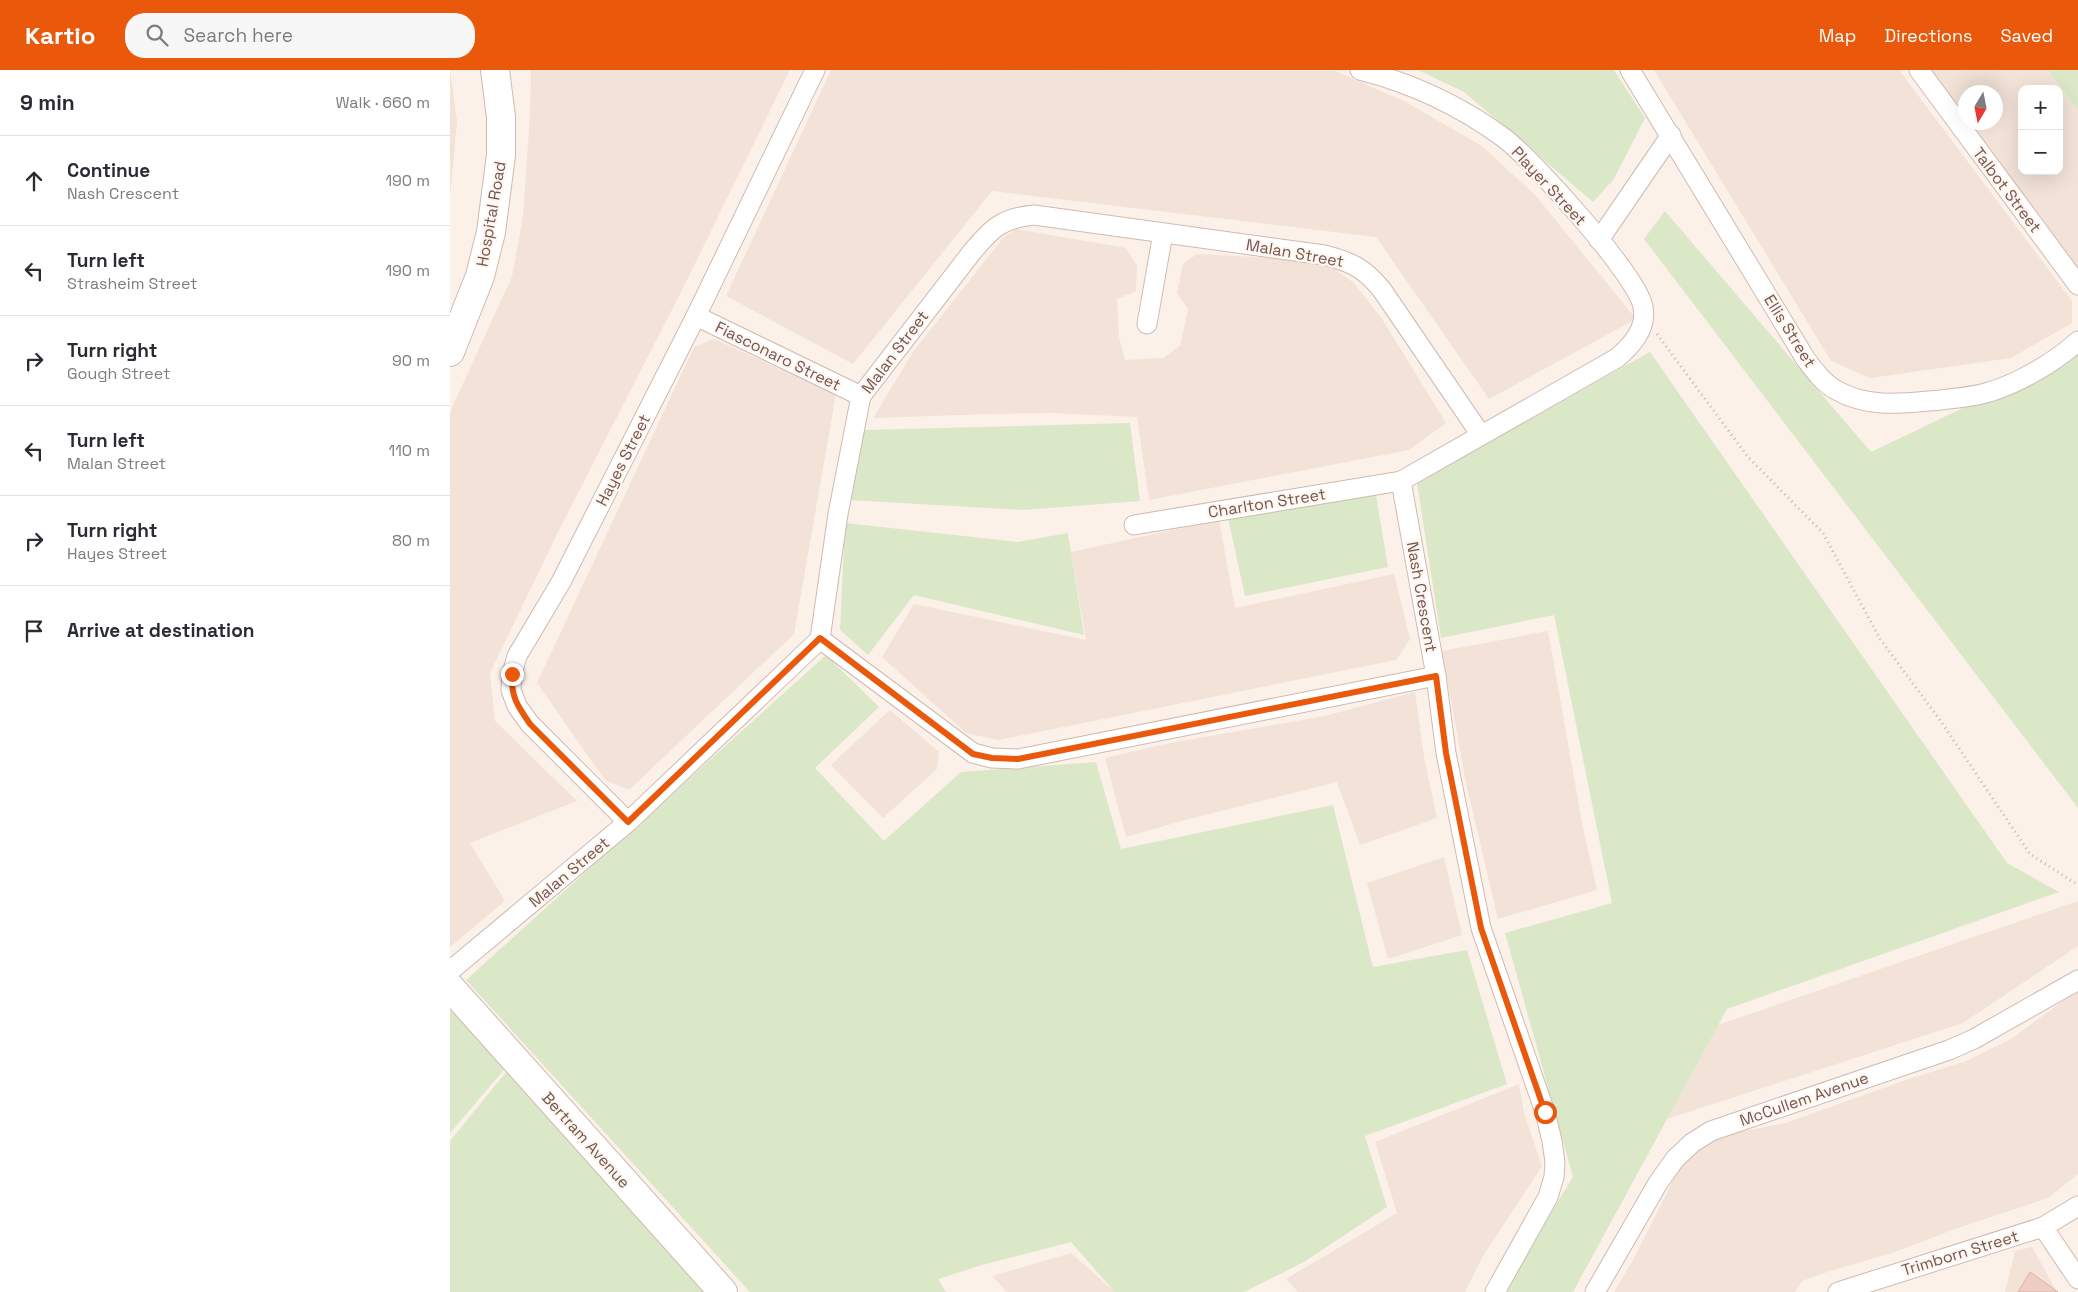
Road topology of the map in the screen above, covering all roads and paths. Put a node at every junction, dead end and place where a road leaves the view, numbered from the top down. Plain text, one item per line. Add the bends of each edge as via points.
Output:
1 (495, 70) edge
2 (815, 70) edge
3 (1360, 70) edge
4 (1630, 70) edge
5 (1918, 70) edge
6 (1671, 135) junction
7 (1163, 233) junction
8 (1599, 240) junction
9 (2078, 285) edge
10 (696, 316) junction
11 (1644, 317) junction
12 (1147, 324) dead end
13 (2078, 341) edge
14 (450, 352) edge
15 (861, 396) junction
16 (1481, 435) junction
17 (1401, 481) junction
18 (1134, 525) dead end
19 (820, 638) junction
20 (1436, 676) junction
21 (628, 822) junction
22 (2078, 885) edge
23 (450, 971) edge
24 (2078, 980) edge
25 (450, 987) edge
26 (2078, 1206) edge
27 (2042, 1227) junction
28 (2078, 1279) edge
29 (723, 1292) edge
30 (1494, 1292) edge
31 (1595, 1292) edge
32 (1838, 1292) edge

1 - 14 street, Hospital Road via 501,117 501,154 490,232 480,276
2 - 10 street, Hayes Street
3 - 8 street, Player Street via 1439,100 1504,138 1536,168
4 - 6 street, Ellis Street
5 - 9 street, Talbot Street
6 - 8 street
6 - 13 street, Ellis Street via 1805,358 1835,389 1865,402 1893,404 1990,392 2037,369
7 - 12 street
7 - 15 street, Malan Street via 1034,215 1001,222 986,234
7 - 16 street, Malan Street via 1324,255 1357,265 1382,290
8 - 11 street, Player Street via 1632,283 1643,306
10 - 15 street, Fiasconaro Street
10 - 21 street, Hayes Street via 561,582 517,656 512,674 511,690 530,724
11 - 16 street via 1634,341 1617,358
11 - 22 path via 1748,457 1823,533 1880,639 1940,720 2030,854
15 - 19 street, Malan Street via 838,514
16 - 17 street
17 - 18 street, Charlton Street
17 - 20 street, Nash Crescent
19 - 20 street via 973,754 992,758 1018,759
19 - 21 street, Malan Street
20 - 30 street, Nash Crescent via 1446,753 1481,928 1545,1112 1555,1162 1548,1197
21 - 23 street, Malan Street
24 - 31 street, McCullem Avenue via 1982,1035 1949,1050 1711,1131 1692,1143 1675,1159 1658,1183
25 - 29 street, Bertram Avenue
26 - 27 street, Trimborn Street
27 - 28 street
27 - 32 street, Trimborn Street

